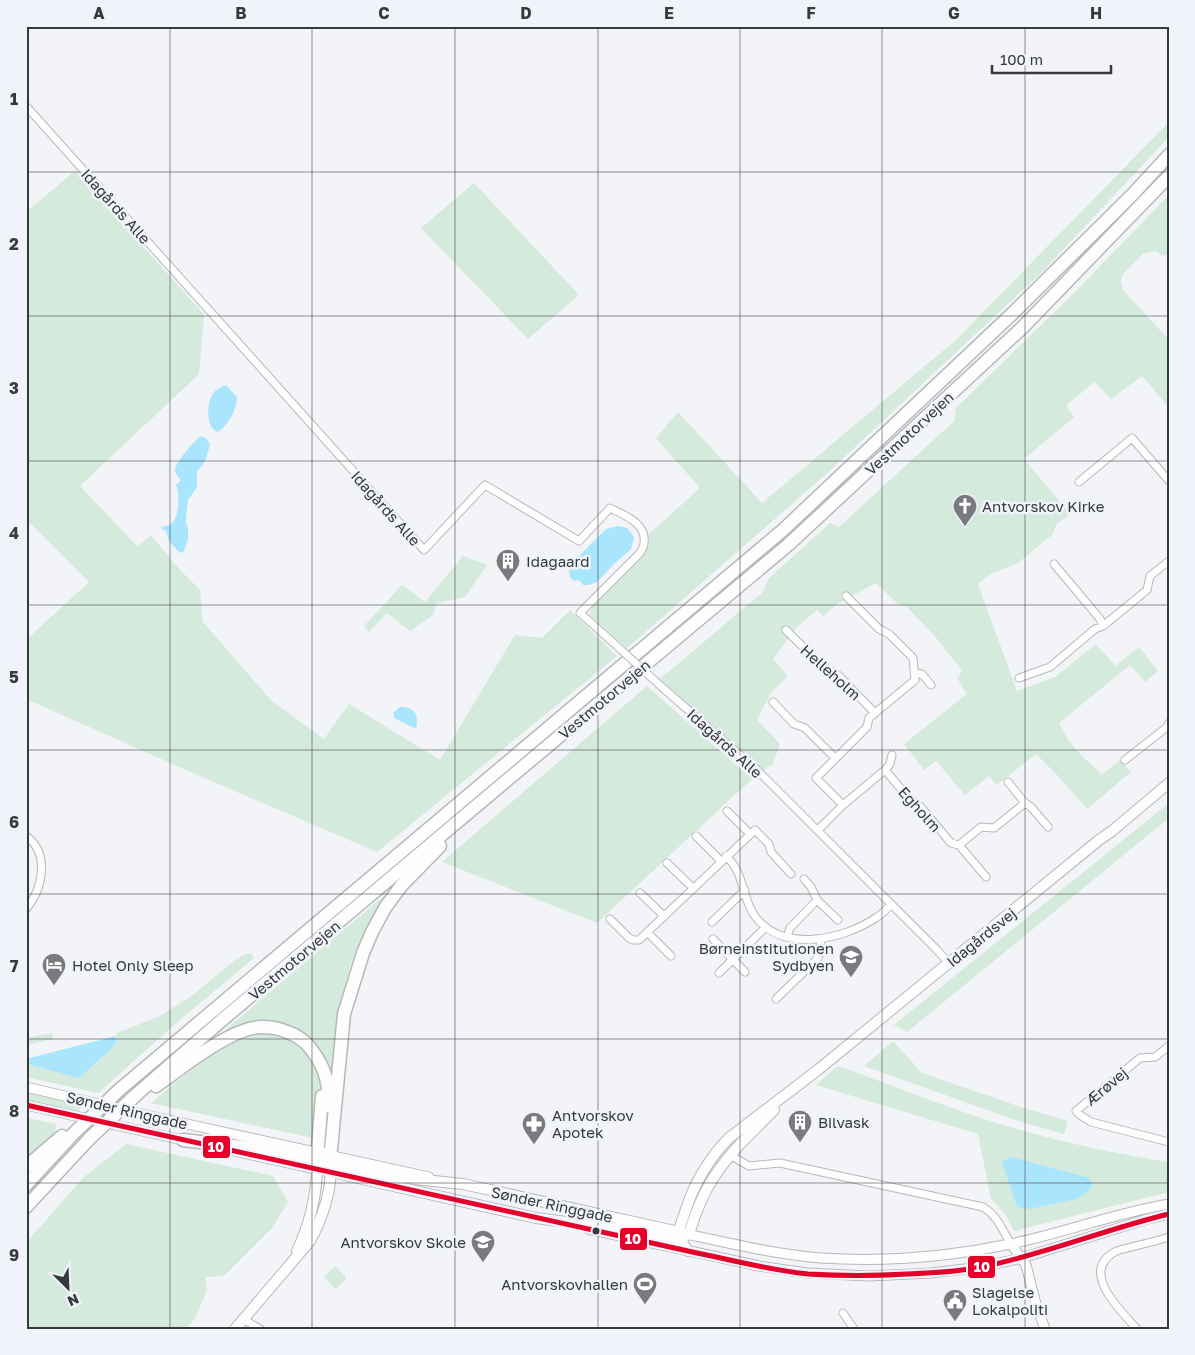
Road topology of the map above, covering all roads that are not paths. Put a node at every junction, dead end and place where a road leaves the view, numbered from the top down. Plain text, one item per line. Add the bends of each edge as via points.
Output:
1 (26, 106) edge
2 (1169, 154) edge
3 (1169, 176) edge
4 (1168, 478) edge
5 (1079, 482) dead end
6 (1169, 561) edge
7 (1054, 564) dead end
8 (846, 596) dead end
9 (1103, 626) junction
10 (786, 630) dead end
11 (915, 673) junction
12 (1019, 678) dead end
13 (931, 685) dead end
14 (773, 702) dead end
15 (875, 713) junction
16 (1169, 723) edge
17 (892, 755) dead end
18 (835, 758) junction
19 (1125, 760) dead end
20 (885, 770) junction
21 (1008, 782) dead end
22 (1169, 782) edge
23 (494, 791) junction
24 (1025, 803) junction
25 (843, 804) junction
26 (727, 811) dead end
27 (1048, 827) dead end
28 (818, 830) junction
29 (750, 834) junction
30 (26, 836) edge
31 (696, 836) dead end
32 (958, 845) junction
33 (724, 859) junction
34 (667, 863) dead end
35 (791, 874) dead end
36 (986, 877) dead end
37 (804, 879) dead end
38 (693, 888) junction
39 (745, 890) junction
40 (640, 893) dead end
41 (817, 900) junction
42 (892, 904) junction
43 (26, 909) edge
44 (664, 916) junction
45 (610, 919) dead end
46 (838, 920) dead end
47 (712, 922) dead end
48 (766, 927) junction
49 (647, 932) junction
50 (787, 937) junction
51 (713, 939) dead end
52 (820, 939) junction
53 (670, 956) dead end
54 (732, 959) junction
55 (949, 963) junction
56 (719, 972) dead end
57 (745, 972) dead end
58 (776, 999) dead end
59 (1169, 1046) edge
60 (26, 1087) edge
61 (793, 1090) junction
62 (141, 1095) junction
63 (26, 1104) edge
64 (69, 1134) junction
65 (183, 1140) joint
66 (1169, 1142) edge
67 (730, 1155) junction
68 (324, 1161) junction
69 (26, 1167) edge
70 (26, 1185) edge
71 (1169, 1204) edge
72 (26, 1207) edge
73 (1169, 1214) edge
74 (536, 1218) junction
75 (683, 1235) junction
76 (1169, 1237) edge
77 (1011, 1244) junction
78 (688, 1251) junction
79 (1022, 1258) junction
80 (291, 1263) junction
81 (843, 1313) dead end
82 (243, 1318) junction
83 (235, 1329) edge
84 (260, 1329) edge
85 (854, 1329) edge
86 (1045, 1329) edge
87 (1137, 1329) edge

1 - 28 street, Idagårds Alle, bridge via 424,550 485,484 580,541 610,508 640,526 644,535 640,554 580,613 756,769
2 - 64 highway, Vestmotorvejen, bridge via 1014,312 783,530
3 - 23 highway, Vestmotorvejen via 1023,327 788,545
4 - 5 street via 1132,438
6 - 9 street via 1150,576 1147,590
7 - 9 street
8 - 11 street via 914,658
9 - 12 street via 1095,629 1050,667
10 - 15 street, Helleholm via 816,661 838,675
11 - 13 street via 922,674
11 - 15 street, Helleholm via 915,680
14 - 18 street
15 - 18 street, Helleholm via 869,718 867,727
16 - 19 street
17 - 20 street
18 - 25 street, Helleholm via 816,778
20 - 25 street
20 - 32 street, Egholm via 951,843
21 - 24 street
22 - 55 main road, Idagårdsvej
23 - 62 highway, Vestmotorvejen via 222,1020
23 - 68 highway via 401,886 372,932 344,1014
24 - 27 street
24 - 32 street via 994,828 981,827
25 - 28 street
26 - 29 street
28 - 42 street, Idagårds Alle
29 - 33 street
29 - 35 street via 755,830
30 - 43 street via 38,848 42,867 38,889
31 - 33 street
32 - 36 street, Egholm
33 - 38 street
33 - 39 street via 734,864
34 - 38 street
37 - 41 street
38 - 44 street
39 - 47 street
39 - 48 street via 755,916
40 - 44 street
41 - 46 street
41 - 50 street via 790,928
42 - 52 street via 866,924
42 - 55 street, Idagårds Alle
44 - 49 street
45 - 49 street via 633,940 639,940
48 - 50 street
48 - 54 street
49 - 53 street
50 - 52 street
51 - 54 street
52 - 58 street via 822,947 818,958
54 - 56 street
54 - 57 street
55 - 61 main road, Idagårdsvej
59 - 66 street, Ærøvej via 1155,1057 1140,1058 1076,1111 1092,1122
60 - 68 street, Sønder Ringgade
61 - 67 main road, Idagårdsvej
61 - 75 main road, Idagårdsvej via 736,1132 705,1167 689,1201
62 - 68 highway via 242,1031 280,1028 295,1034 308,1045 318,1059 328,1084
62 - 72 highway, Vestmotorvejen, bridge via 93,1136
63 - 65 street, Sønder Ringgade
64 - 69 highway
64 - 70 highway, Vestmotorvejen
65 - 68 highway
67 - 75 main road, Idagårdsvej via 707,1188
67 - 77 street via 749,1166 780,1163 983,1207 998,1220
68 - 74 main road, Sønder Ringgade
68 - 75 main road, Sønder Ringgade via 406,1178 463,1184
68 - 80 main road via 309,1220
68 - 80 main road via 323,1212 310,1241
71 - 77 street, Sønder Ringgade
73 - 79 street, Sønder Ringgade
74 - 75 main road via 620,1229 672,1240
74 - 78 street, Sønder Ringgade
75 - 77 street, Sønder Ringgade via 821,1258 919,1257
75 - 78 main road
76 - 87 street via 1118,1250 1103,1264 1101,1276 1107,1295
77 - 79 street
78 - 79 street, Sønder Ringgade via 807,1274 869,1276 941,1272
79 - 86 street
80 - 82 main road
81 - 85 street
82 - 83 main road
82 - 84 street

